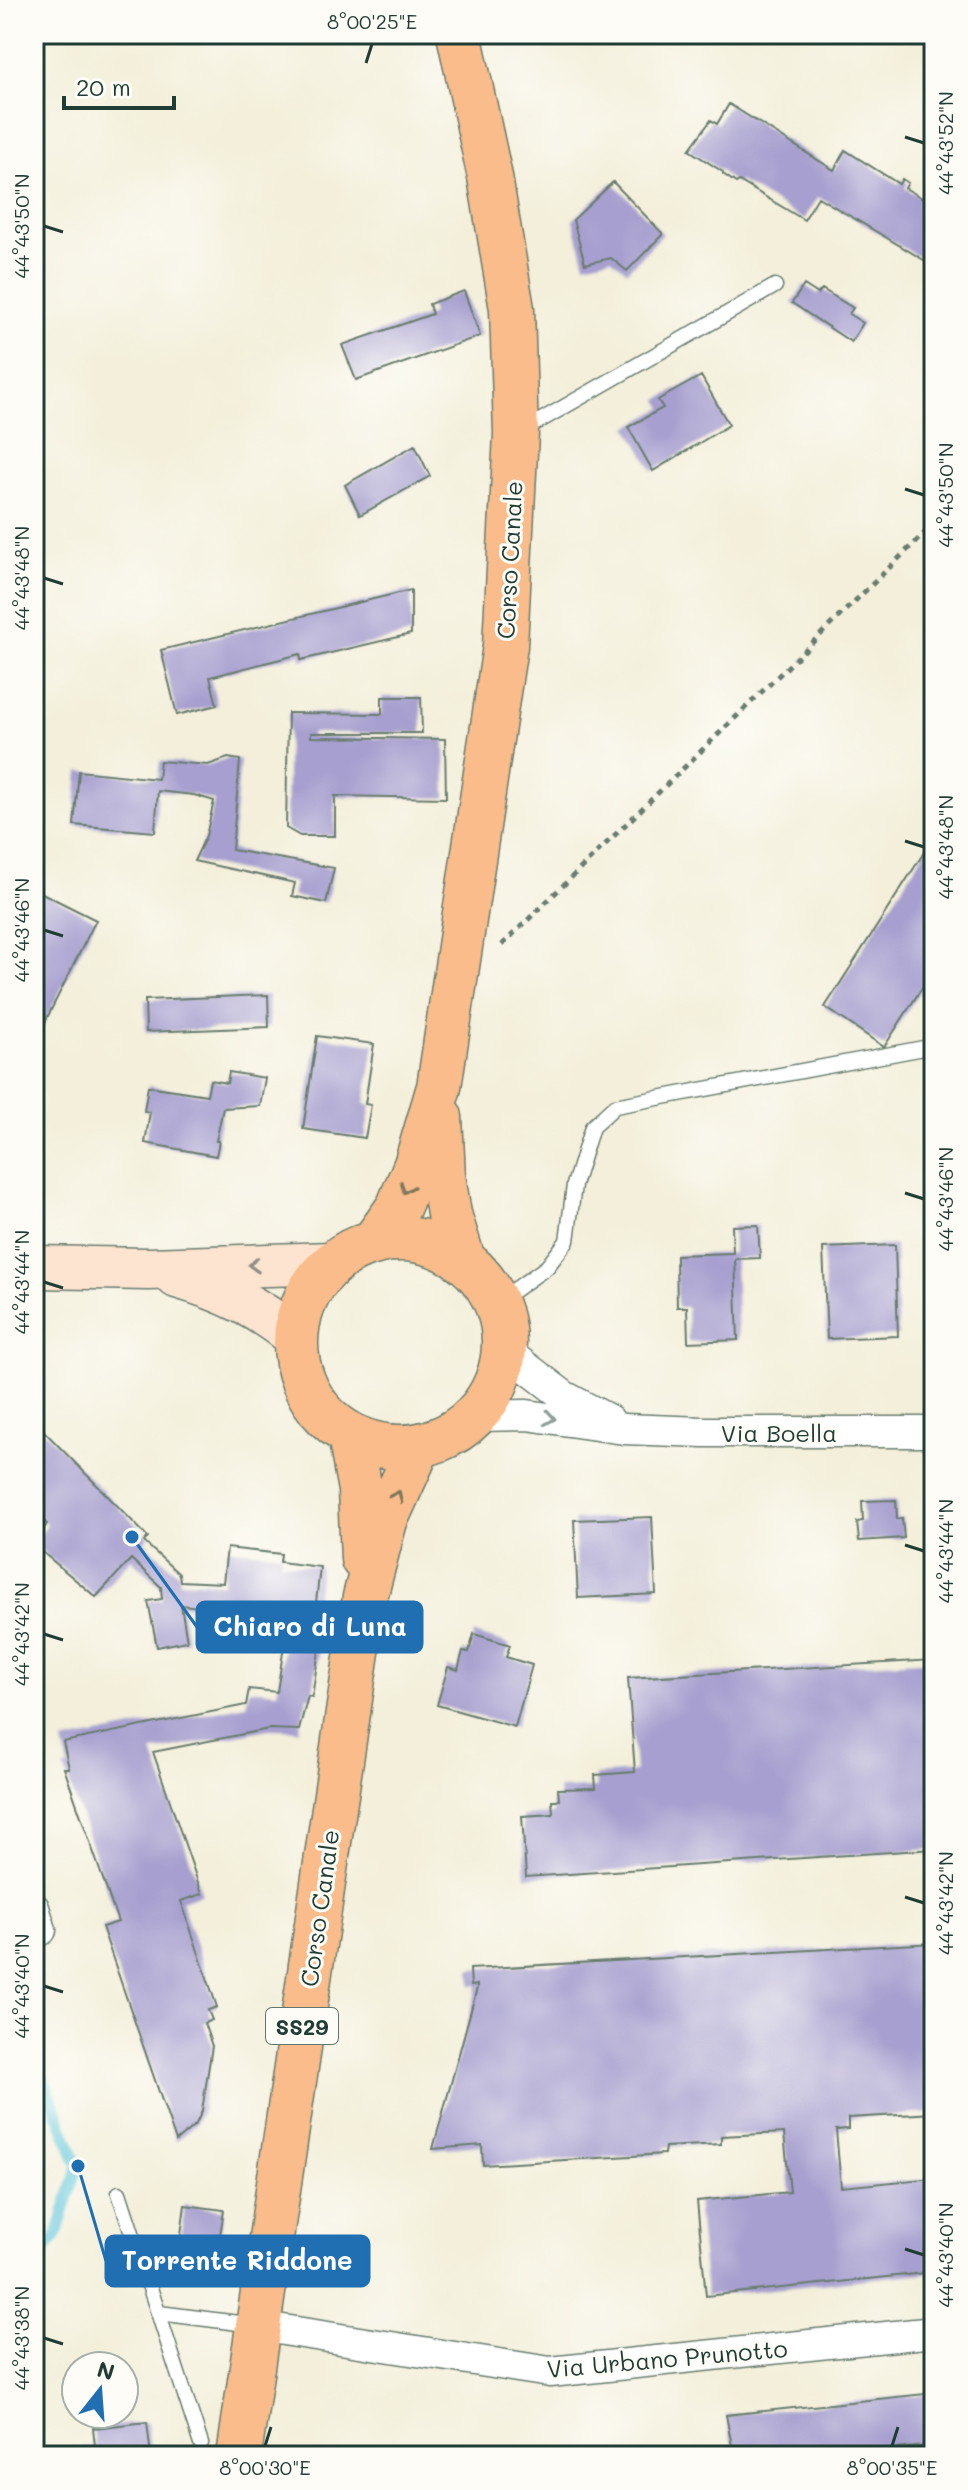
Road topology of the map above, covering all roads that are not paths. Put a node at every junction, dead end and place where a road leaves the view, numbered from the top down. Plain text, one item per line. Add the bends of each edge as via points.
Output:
1 (459, 34) edge
2 (775, 286) dead end
3 (516, 434) junction
4 (929, 1047) dead end
5 (439, 1087) junction
6 (373, 1243) junction
7 (463, 1260) junction
8 (332, 1263) junction
9 (34, 1267) edge
10 (149, 1269) junction
11 (496, 1303) junction
12 (295, 1337) junction
13 (504, 1350) junction
14 (476, 1416) junction
15 (624, 1429) junction
16 (934, 1432) edge
17 (350, 1435) junction
18 (419, 1446) junction
19 (365, 1597) junction
20 (119, 2193) dead end
21 (159, 2313) junction
22 (258, 2326) junction
23 (934, 2332) edge
24 (220, 2450) edge

1 - 3 main road, Corso Canale via 512,309
2 - 3 lane
3 - 5 main road, Corso Canale via 505,646
4 - 11 lane via 615,1106 592,1127 574,1185 567,1241 547,1267
5 -> 6 main road, Corso Canale via 398,1208
5 - 7 main road, Corso Canale via 443,1176
6 - 7 main road, Corso Canale via 413,1239 440,1246
6 - 8 main road, Corso Canale
7 - 11 main road, Corso Canale via 483,1279
8 -> 10 main road
8 - 12 main road, Corso Canale via 313,1284
9 - 10 main road
10 - 12 main road via 216,1288 261,1311
11 - 13 main road, Corso Canale
12 - 17 main road, Corso Canale via 298,1368 310,1397
13 - 14 main road, Corso Canale via 496,1385
13 - 15 street, Via Boella via 564,1396
14 -> 15 street, Via Boella via 527,1415
14 - 18 main road, Corso Canale via 450,1435
15 - 16 street, Via Boella
17 - 18 main road, Corso Canale via 384,1446
17 - 19 main road, Corso Canale via 360,1490
19 -> 18 main road, Corso Canale / SS29 via 385,1521
19 - 22 main road, Corso Canale / SS29
20 - 21 lane
21 - 22 lane
21 - 24 lane
22 - 23 street, Via Urbano Prunotto via 550,2372
22 - 24 main road, Corso Canale / SS29

